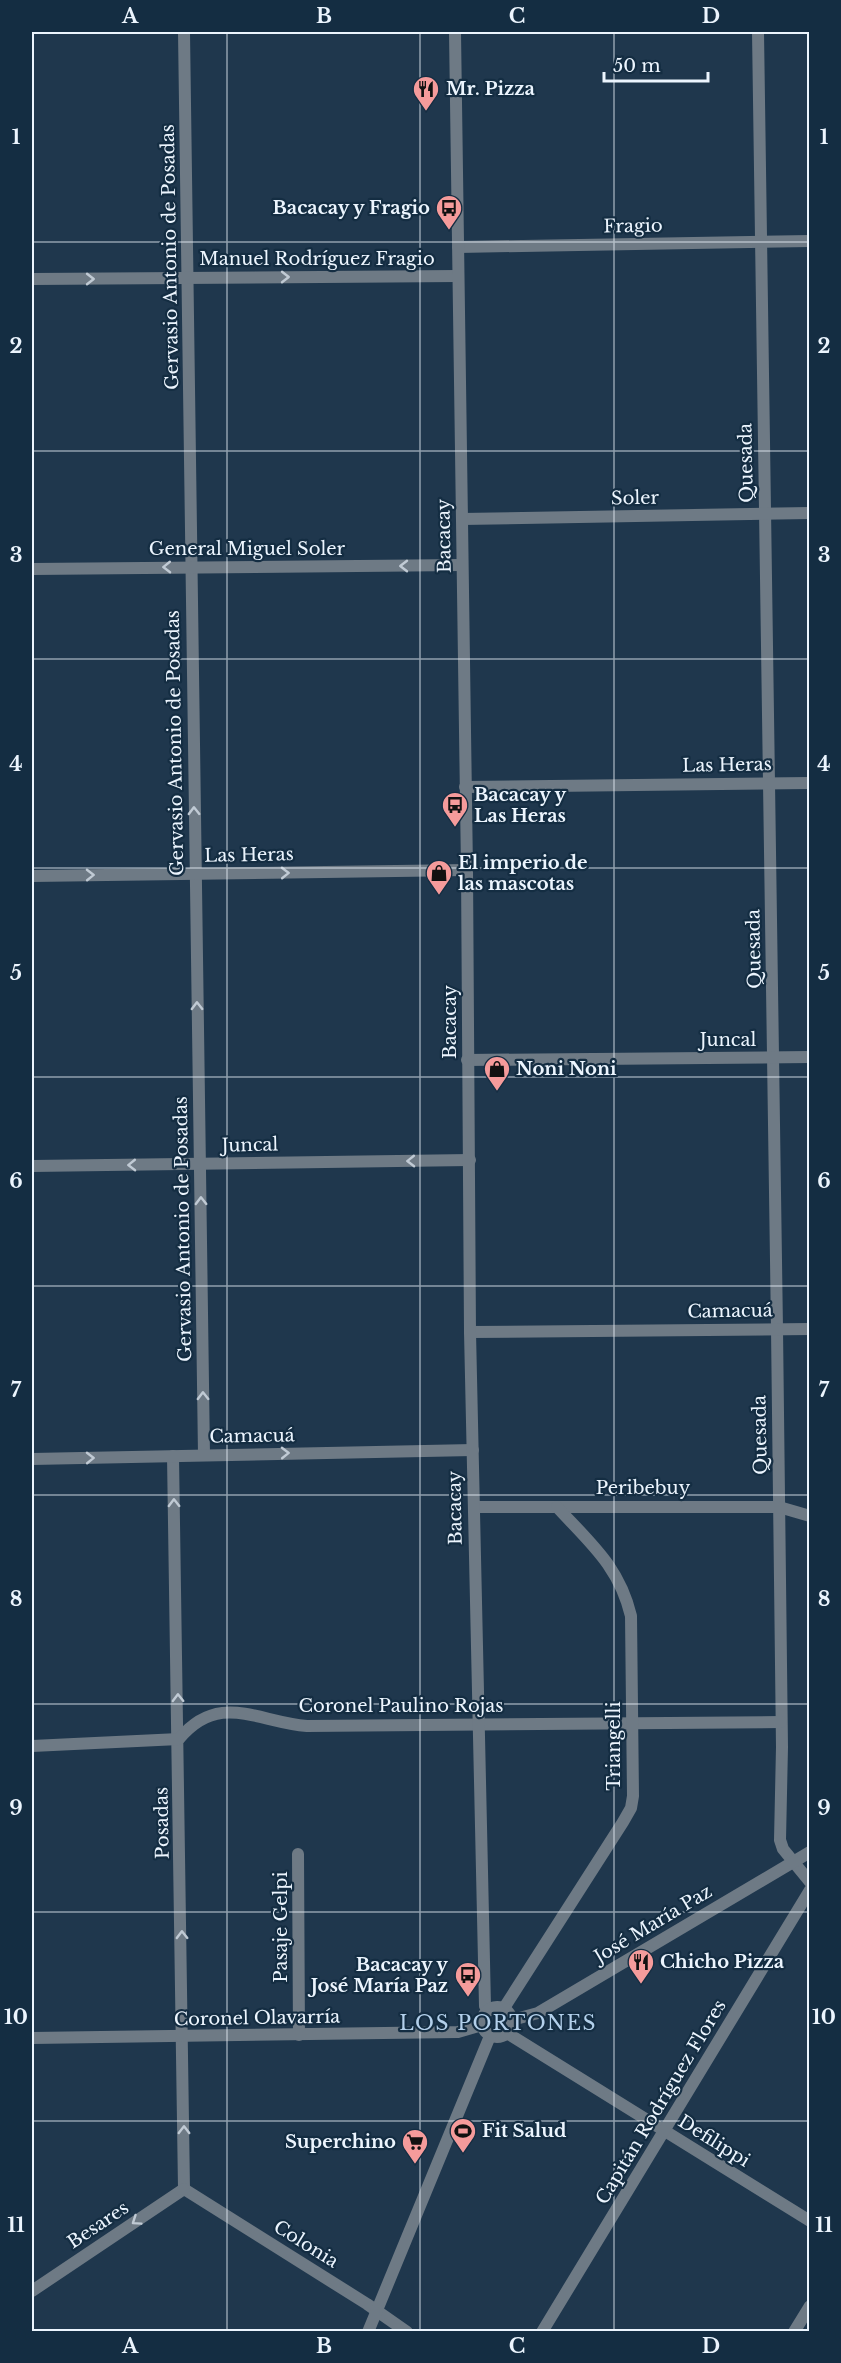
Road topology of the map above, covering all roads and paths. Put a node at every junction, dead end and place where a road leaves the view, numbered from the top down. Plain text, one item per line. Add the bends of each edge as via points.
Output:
1 (184, 32) edge
2 (455, 32) edge
3 (758, 32) edge
4 (810, 241) edge
5 (762, 242) junction
6 (458, 247) junction
7 (458, 276) junction
8 (189, 278) junction
9 (32, 279) edge
10 (810, 513) edge
11 (765, 514) junction
12 (462, 519) junction
13 (462, 565) junction
14 (191, 567) junction
15 (32, 568) edge
16 (770, 783) junction
17 (810, 783) edge
18 (465, 787) junction
19 (467, 870) junction
20 (195, 874) junction
21 (32, 876) edge
22 (810, 1057) edge
23 (774, 1058) junction
24 (467, 1060) junction
25 (470, 1160) junction
26 (200, 1164) junction
27 (32, 1166) edge
28 (777, 1329) junction
29 (810, 1329) edge
30 (470, 1332) junction
31 (473, 1450) junction
32 (204, 1455) junction
33 (173, 1456) junction
34 (32, 1459) edge
35 (474, 1507) junction
36 (557, 1507) junction
37 (779, 1508) junction
38 (810, 1516) edge
39 (632, 1722) junction
40 (781, 1722) junction
41 (477, 1725) junction
42 (179, 1739) junction
43 (32, 1746) edge
44 (810, 1852) edge
45 (298, 1854) dead end
46 (792, 1862) junction
47 (810, 1882) edge
48 (810, 1890) edge
49 (504, 2008) junction
50 (488, 2011) junction
51 (513, 2020) junction
52 (482, 2025) junction
53 (507, 2034) junction
54 (299, 2035) junction
55 (490, 2036) junction
56 (183, 2037) junction
57 (32, 2038) edge
58 (665, 2132) junction
59 (184, 2189) junction
60 (810, 2222) edge
61 (32, 2291) edge
62 (810, 2306) edge
63 (376, 2312) junction
64 (368, 2331) edge
65 (407, 2331) edge
66 (542, 2331) edge
67 (794, 2331) edge

1 - 8 street, Gervasio Antonio de Posadas
2 - 6 street, Bacacay
3 - 5 street, Quesada
4 - 5 street, Fragio
5 - 6 street, Fragio
5 - 11 street, Quesada
6 - 7 street, Bacacay
8 -> 7 street, Manuel Rodríguez Fragio
7 - 12 street, Bacacay
9 -> 8 street, Manuel Rodríguez Fragio
8 - 14 street, Gervasio Antonio de Posadas
10 - 11 street, Soler
11 - 12 street, Soler
11 - 16 street, Quesada
12 - 13 street, Bacacay
13 -> 14 street, General Miguel Soler
13 - 18 street, Bacacay
14 -> 15 street, General Miguel Soler
20 -> 14 street, Gervasio Antonio de Posadas
16 - 17 street, Las Heras
16 - 18 street, Las Heras
16 - 23 street, Quesada
18 - 19 street, Bacacay
20 -> 19 street, Las Heras
19 - 24 street, Bacacay
21 -> 20 street, Las Heras
26 -> 20 street, Gervasio Antonio de Posadas
22 - 23 street, Juncal
23 - 24 street, Juncal
23 - 28 street, Quesada
24 - 25 street, Bacacay
25 -> 26 street, Juncal
25 - 30 street, Bacacay
26 -> 27 street, Juncal
32 -> 26 street, Gervasio Antonio de Posadas
28 - 29 street, Camacuá
28 - 30 street, Camacuá
28 - 37 street, Quesada
30 - 31 street, Bacacay
32 -> 31 street, Camacuá
31 - 35 street, Bacacay
32 - 33 street, Camacuá
34 -> 33 street, Camacuá
42 -> 33 street, Posadas
35 - 36 street, Peribebuy
35 - 41 street, Bacacay
36 - 37 street, Peribebuy
36 - 39 street, Triangelli via 608,1562 626,1596 631,1616
37 - 38 street, Peribebuy
37 - 40 street, Quesada
39 - 40 street, Coronel Paulino Rojas
39 - 41 street, Coronel Paulino Rojas
39 - 49 street, Triangelli via 631,1808
40 - 46 street, Quesada via 780,1840
41 - 42 street, Coronel Paulino Rojas via 307,1726 225,1713 197,1720
41 - 50 street, Bacacay
42 - 43 street
56 -> 42 street, Posadas
44 - 46 street, José María Paz
45 - 54 street, Pasaje Gelpi
46 - 47 street, Quesada
46 - 51 street, José María Paz via 538,2013
48 - 58 street, Capitán Rodríguez Flores
49 - 50 street
49 - 51 street
50 - 52 street
51 - 53 street
52 - 54 street, Coronel Olavarría via 458,2032
52 - 55 street
53 - 55 street
53 - 58 street, Defilippi
54 - 56 street, Coronel Olavarría
55 - 63 street
56 - 57 street, Coronel Olavarría
59 -> 56 street, Posadas
58 - 60 street, Defilippi
58 - 66 street, Capitán Rodríguez Flores
59 -> 61 street, Besares
59 - 63 street, Colonia
62 - 67 street
63 - 64 street
63 - 65 street, Colonia

